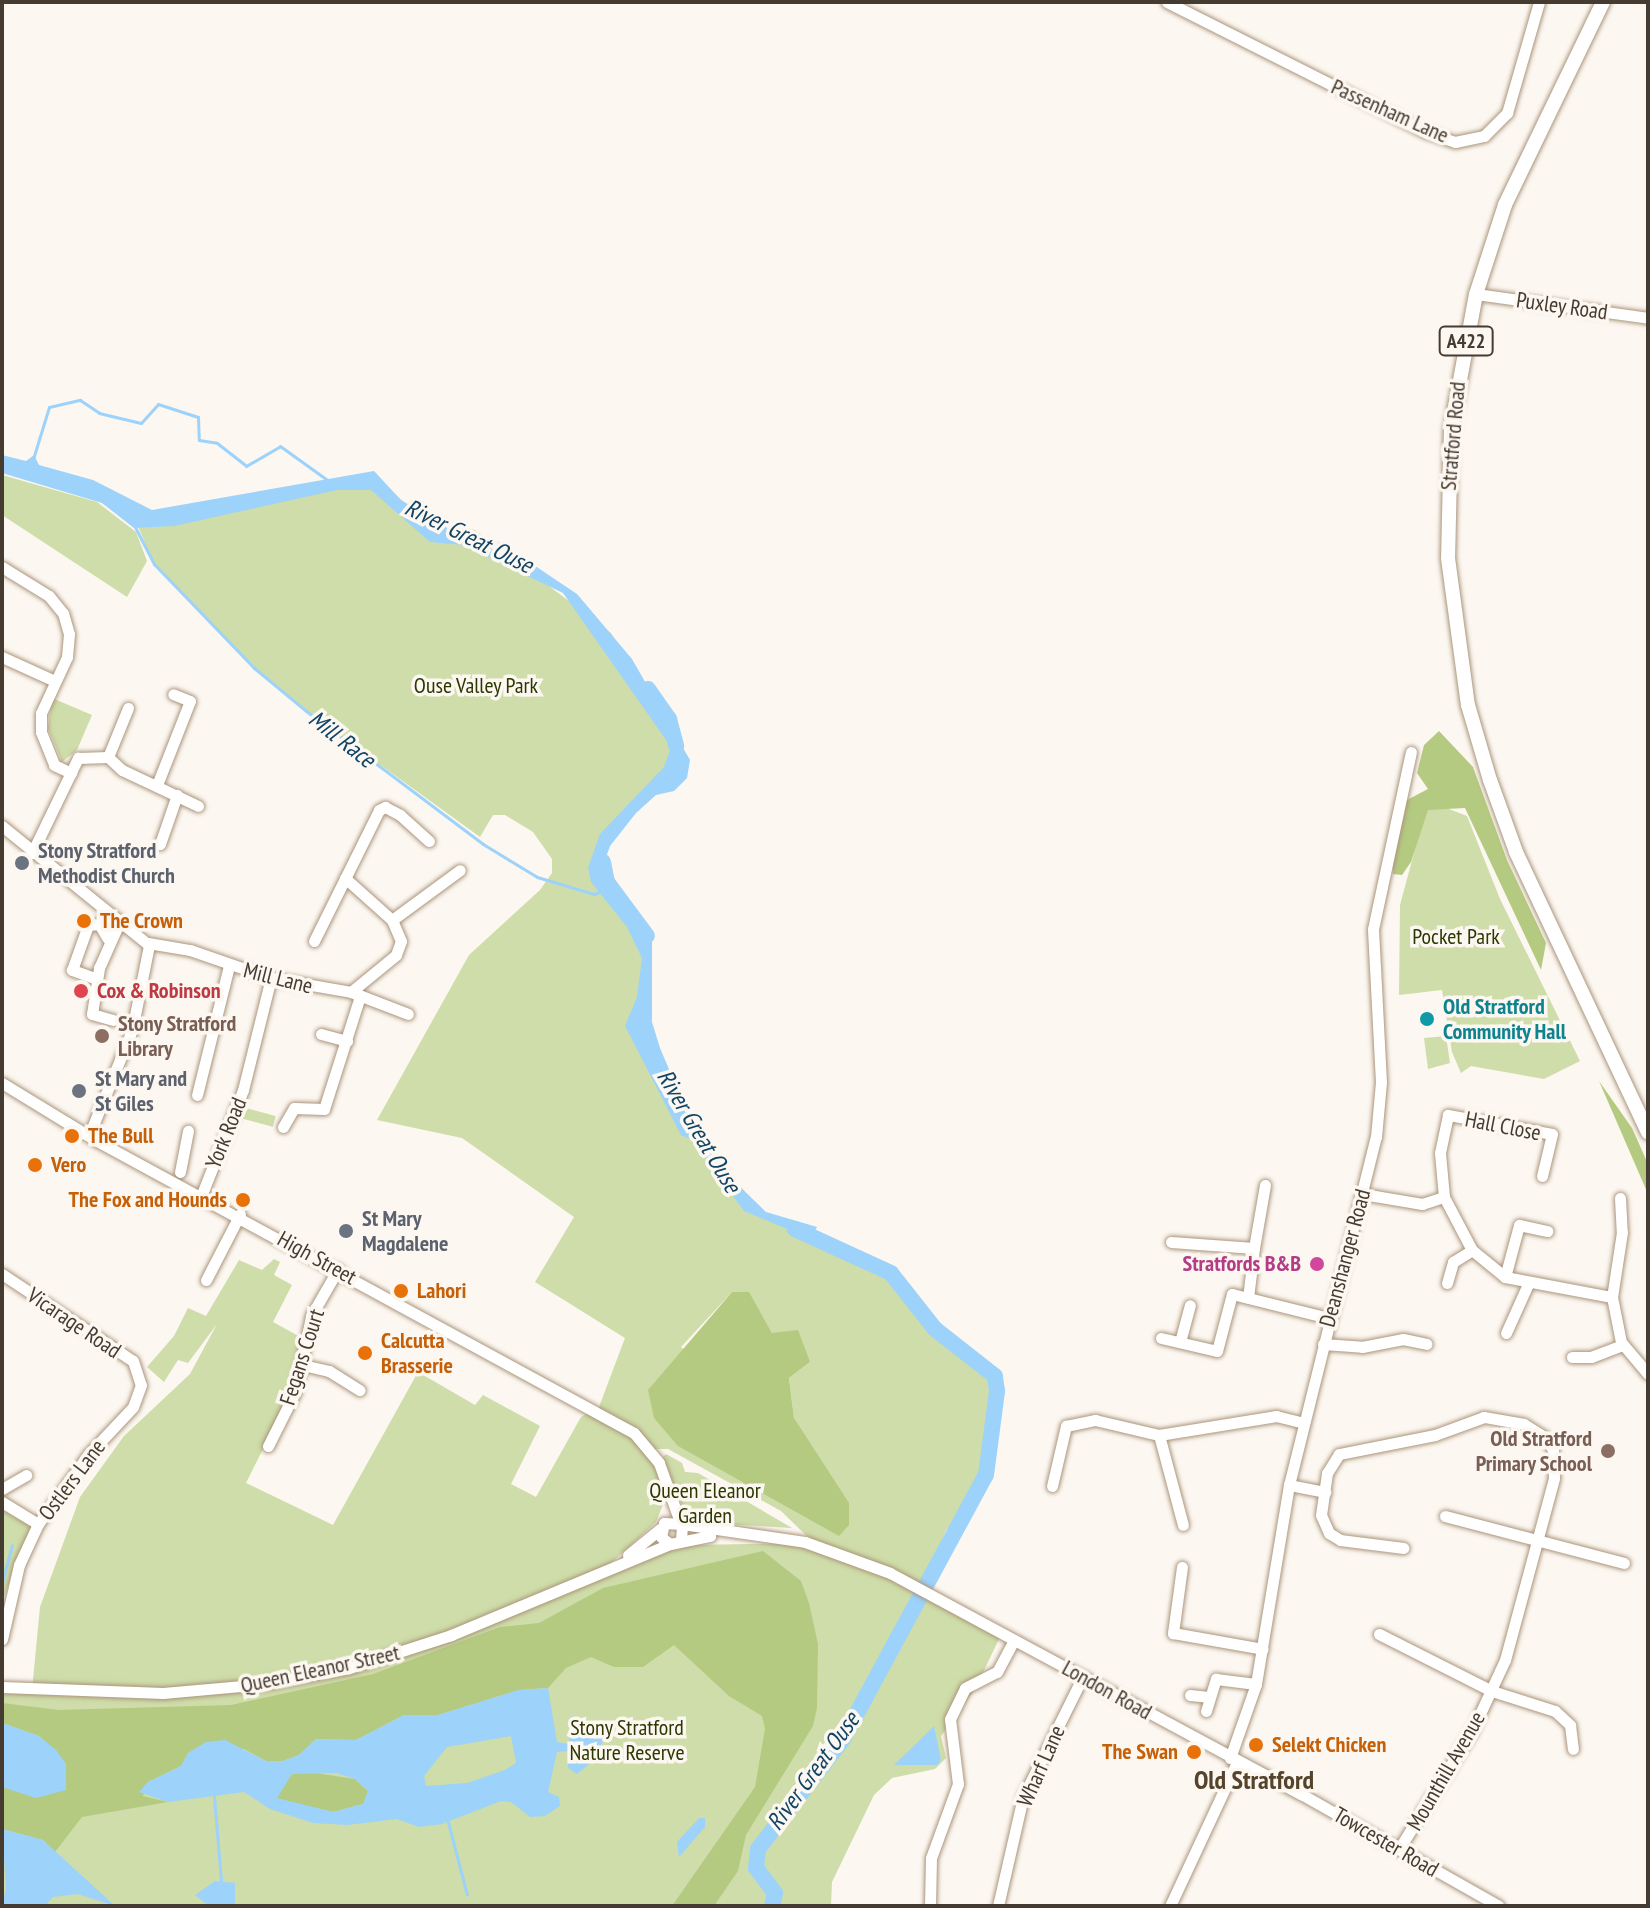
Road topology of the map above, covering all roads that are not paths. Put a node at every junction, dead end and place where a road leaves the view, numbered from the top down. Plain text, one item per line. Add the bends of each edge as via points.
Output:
1 (1167, 2) edge
2 (1539, 2) edge
3 (1603, 2) edge
4 (1476, 294) junction
5 (1648, 318) edge
6 (2, 567) edge
7 (2, 657) edge
8 (55, 681) junction
9 (173, 694) dead end
10 (190, 701) junction
11 (202, 706) dead end
12 (128, 708) dead end
13 (1411, 752) dead end
14 (108, 757) junction
15 (71, 773) junction
16 (157, 785) junction
17 (177, 795) junction
18 (198, 806) dead end
19 (2, 826) edge
20 (429, 841) dead end
21 (160, 844) dead end
22 (32, 853) junction
23 (345, 878) junction
24 (459, 888) dead end
25 (392, 920) junction
26 (119, 923) junction
27 (108, 939) junction
28 (147, 941) junction
29 (314, 941) dead end
30 (229, 966) junction
31 (73, 970) junction
32 (271, 978) junction
33 (97, 979) junction
34 (68, 985) dead end
35 (355, 994) junction
36 (408, 1014) dead end
37 (113, 1020) dead end
38 (321, 1034) dead end
39 (347, 1041) junction
40 (2, 1083) edge
41 (197, 1095) dead end
42 (283, 1127) dead end
43 (188, 1131) dead end
44 (90, 1133) junction
45 (1648, 1133) edge
46 (180, 1172) dead end
47 (1542, 1176) dead end
48 (1265, 1185) dead end
49 (202, 1194) junction
50 (1363, 1194) junction
51 (1444, 1197) junction
52 (1620, 1198) dead end
53 (240, 1214) junction
54 (1547, 1231) dead end
55 (1171, 1242) dead end
56 (1254, 1248) junction
57 (1472, 1250) junction
58 (338, 1269) junction
59 (2, 1274) edge
60 (1505, 1277) junction
61 (206, 1280) dead end
62 (1447, 1283) dead end
63 (1528, 1284) junction
64 (1612, 1297) junction
65 (1248, 1298) junction
66 (1190, 1305) dead end
67 (1328, 1318) junction
68 (1506, 1333) dead end
69 (1161, 1338) dead end
70 (1180, 1342) junction
71 (1323, 1344) junction
72 (1426, 1344) dead end
73 (1623, 1345) junction
74 (1572, 1357) dead end
75 (303, 1365) junction
76 (1648, 1374) edge
77 (141, 1376) joint
78 (360, 1390) dead end
79 (1304, 1423) junction
80 (1159, 1435) junction
81 (268, 1446) dead end
82 (26, 1475) dead end
83 (1289, 1485) junction
84 (1052, 1486) dead end
85 (2, 1489) edge
86 (668, 1492) junction
87 (1325, 1492) junction
88 (2, 1502) edge
89 (1445, 1516) dead end
90 (681, 1523) junction
91 (38, 1524) junction
92 (1183, 1525) dead end
93 (662, 1526) junction
94 (722, 1534) junction
95 (1538, 1541) junction
96 (676, 1542) junction
97 (1403, 1548) dead end
98 (621, 1561) junction
99 (1624, 1563) dead end
100 (1182, 1567) dead end
101 (982, 1622) joint
102 (1379, 1634) dead end
103 (2, 1639) edge
104 (1014, 1640) junction
105 (1263, 1649) junction
106 (1083, 1676) junction
107 (1256, 1684) junction
108 (2, 1687) edge
109 (1492, 1691) junction
110 (1190, 1695) dead end
111 (1208, 1697) junction
112 (1206, 1711) dead end
113 (1573, 1749) dead end
114 (1234, 1760) junction
115 (1399, 1849) junction
116 (1481, 1902) edge
117 (930, 1906) edge
118 (998, 1906) edge
119 (1170, 1906) edge
120 (1499, 1906) edge

1 - 2 street, Passenham Lane via 1455,142 1484,136 1507,113
3 - 4 main road, Stratford Road / A422 via 1505,205
4 - 5 street, Puxley Road
4 - 45 main road, Stratford Road / A422 via 1458,372 1447,490 1448,558 1468,705 1516,852
6 - 8 street via 49,596 63,613 69,634
7 - 8 street
8 - 15 street via 41,713 41,732 54,765
9 - 10 street
10 - 11 street
10 - 16 street
12 - 14 street
13 - 50 street, Deanshanger Road via 1373,929 1381,1082
14 - 15 street via 78,758
14 - 16 street
15 - 22 street
16 - 17 street
17 - 18 street
17 - 21 street
19 - 22 street
20 - 23 street via 385,807
22 - 26 street
23 - 25 street
23 - 29 street
24 - 25 street via 455,874
25 - 35 street via 401,941 396,955
26 - 27 street
26 - 28 street
27 - 31 street via 99,924 88,925
27 - 33 street
28 - 30 street, Mill Lane
28 - 44 street via 132,1030
30 - 32 street, Mill Lane
30 - 41 street
31 - 33 street
31 - 34 street
32 - 35 street, Mill Lane
32 - 49 street, York Road via 243,1090
33 - 37 street via 92,1014
35 - 36 street, Mill Lane
35 - 39 street
38 - 39 street
39 - 42 street via 324,1109 294,1108
40 - 44 street, High Street
43 - 46 street
44 - 49 street, High Street
47 - 51 street, Hall Close via 1552,1134 1448,1115 1440,1153
48 - 56 street
49 - 53 street, High Street
50 - 51 street via 1422,1204
50 - 67 street, Deanshanger Road
51 - 57 street
52 - 64 street via 1622,1232
53 - 58 street, High Street
53 - 61 street
54 - 60 street via 1519,1225
55 - 56 street
56 - 65 street
57 - 60 street
57 - 62 street via 1453,1262
58 - 75 street, Fegans Court via 311,1316
58 - 86 street, High Street via 634,1433 652,1449
59 - 77 street, Vicarage Road via 133,1361
60 - 63 street
63 - 64 street
63 - 68 street
64 - 73 street
65 - 67 street
65 - 70 street via 1232,1294 1217,1351
66 - 70 street
67 - 71 street, Deanshanger Road
69 - 70 street
71 - 72 street via 1362,1347 1403,1339
71 - 79 street, Deanshanger Road
73 - 74 street via 1591,1357
73 - 76 street
75 - 78 street via 329,1371
75 - 81 street, Fegans Court
77 - 91 street, Ostlers Lane via 133,1407 79,1465
79 - 80 street via 1276,1416
79 - 83 street, Deanshanger Road
80 - 84 street via 1095,1420 1066,1426
80 - 92 street
82 - 85 street
83 - 87 street
83 - 105 street, Deanshanger Road
86 - 90 street
86 - 93 street
87 - 95 street, Mounthill Avenue via 1333,1460 1345,1450 1500,1417 1537,1430 1553,1450 1554,1478
87 - 97 street via 1321,1515 1329,1533 1340,1540
88 - 91 street
89 - 95 street
90 - 93 street, Queen Eleanor Street
90 - 94 street, Queen Eleanor Street
90 - 96 street
91 - 103 street, Ostlers Lane via 19,1565
93 - 96 street
93 - 98 street, Queen Eleanor Street
94 - 96 street, Queen Eleanor Street
94 - 101 street, Queen Eleanor Street via 805,1542 890,1573
95 - 99 street
95 - 109 street, Mounthill Avenue
96 - 98 street, Queen Eleanor Street
98 - 108 street, Queen Eleanor Street via 403,1653 298,1678 163,1693
100 - 105 street via 1173,1633
101 - 104 street, London Road
102 - 109 street, Mounthill Avenue
104 - 106 street, London Road
104 - 117 street via 997,1672 965,1688 950,1719 958,1784 931,1858
105 - 107 street, Deanshanger Road
106 - 114 street, London Road
106 - 118 street, Wharf Lane via 1023,1797
107 - 111 street via 1216,1679
107 - 114 street, Deanshanger Road
109 - 113 street, Mounthill Avenue via 1565,1718
109 - 115 street, Mounthill Avenue
110 - 111 street
111 - 112 street
114 - 115 street, Towcester Road
114 - 119 street, Deanshanger Road
115 - 116 street, Towcester Road
116 - 120 street, Towcester Road

